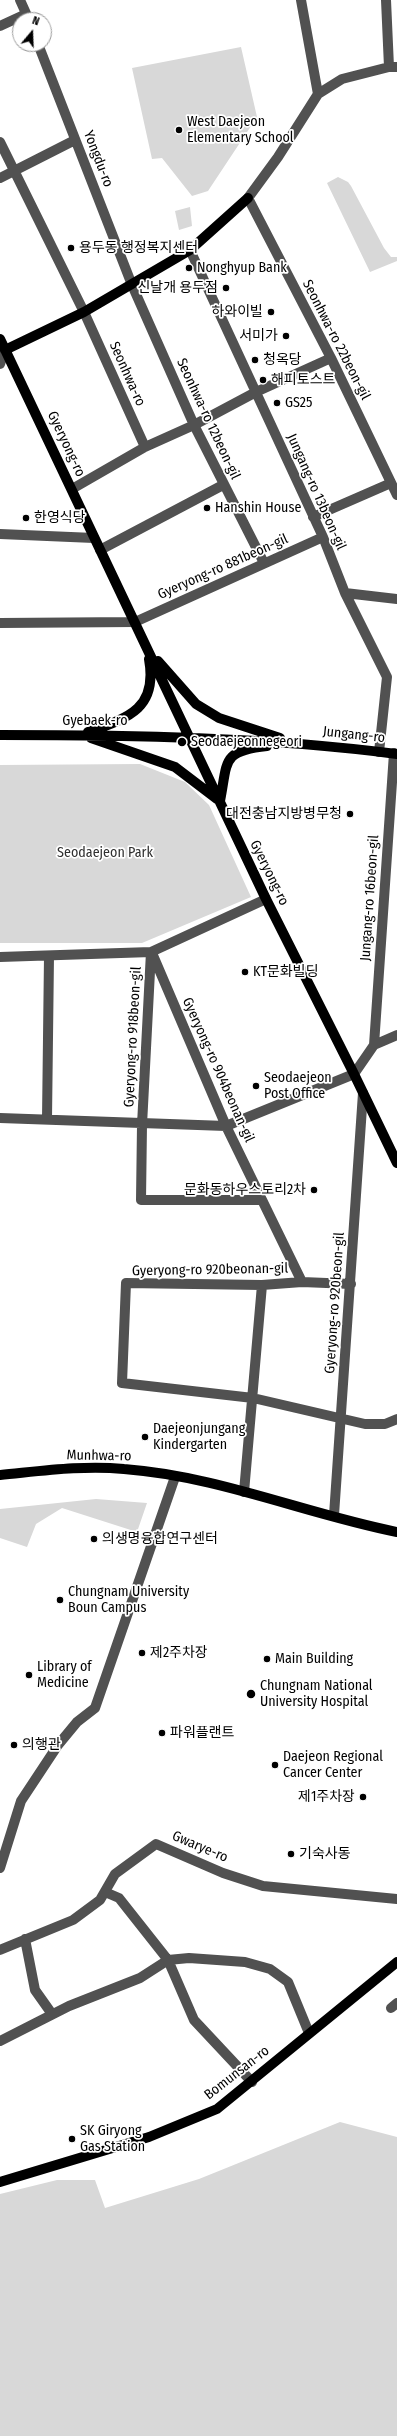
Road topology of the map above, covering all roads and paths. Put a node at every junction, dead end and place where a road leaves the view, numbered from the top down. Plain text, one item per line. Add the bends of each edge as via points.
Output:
1 (20, 0) edge
2 (301, 0) edge
3 (386, 0) edge
4 (26, 12) edge
5 (12, 22) edge
6 (0, 26) edge
7 (41, 52) edge
8 (393, 67) edge
9 (318, 94) junction
10 (75, 140) junction
11 (0, 142) edge
12 (14, 171) junction
13 (0, 178) edge
14 (248, 198) junction
15 (190, 250) junction
16 (132, 284) junction
17 (84, 312) junction
18 (0, 339) edge
19 (5, 350) junction
20 (331, 358) junction
21 (0, 364) edge
22 (256, 392) junction
23 (194, 425) junction
24 (145, 447) junction
25 (391, 483) junction
26 (223, 485) junction
27 (72, 489) junction
28 (397, 495) edge
29 (313, 517) junction
30 (0, 534) edge
31 (94, 538) junction
32 (323, 538) junction
33 (100, 550) junction
34 (264, 563) junction
35 (345, 593) junction
36 (397, 599) edge
37 (135, 622) junction
38 (0, 623) edge
39 (147, 647) junction
40 (392, 677) edge
41 (0, 735) edge
42 (82, 735) junction
43 (189, 736) junction
44 (295, 743) junction
45 (379, 752) junction
46 (395, 753) edge
47 (220, 801) junction
48 (266, 899) junction
49 (151, 952) junction
50 (49, 956) junction
51 (0, 957) edge
52 (397, 1035) edge
53 (374, 1045) junction
54 (354, 1074) junction
55 (364, 1093) junction
56 (0, 1118) edge
57 (47, 1119) junction
58 (142, 1125) junction
59 (226, 1126) junction
60 (397, 1163) edge
61 (262, 1200) junction
62 (302, 1282) junction
63 (351, 1284) junction
64 (262, 1285) junction
65 (253, 1398) junction
66 (342, 1418) junction
67 (397, 1419) edge
68 (0, 1475) edge
69 (175, 1477) junction
70 (244, 1492) junction
71 (334, 1515) junction
72 (397, 1532) edge
73 (0, 1868) edge
74 (105, 1892) junction
75 (397, 1899) edge
76 (24, 1939) junction
77 (0, 1950) edge
78 (168, 1960) junction
79 (397, 1962) edge
80 (52, 2014) junction
81 (309, 2032) junction
82 (0, 2041) edge
83 (252, 2082) junction
84 (0, 2182) edge

1 - 4 street
2 - 9 street
3 - 8 street
5 - 6 street
7 - 10 street, Yongdu-ro
8 - 9 street via 342,79
9 - 14 street
10 - 12 street
10 - 16 street, Yongdu-ro
11 - 12 street, Seonhwa-ro
12 - 13 street
12 - 17 street, Seonhwa-ro
14 - 15 main road
14 - 20 street, Seonhwa-ro 22beon-gil
15 - 16 main road
15 - 22 street, Jungang-ro 13beon-gil
16 - 17 main road
16 - 23 street, Seonhwa-ro 12beon-gil
17 - 19 main road
17 - 24 street, Seonhwa-ro
18 - 19 main road, Gyeryong-ro
19 - 21 street
19 - 27 main road, Gyeryong-ro
20 - 22 street
20 - 25 street, Seonhwa-ro 22beon-gil
22 - 23 street
22 - 29 street, Jungang-ro 13beon-gil
23 - 24 street
23 - 26 street, Seonhwa-ro 12beon-gil
24 - 27 street
25 - 28 street, Seonhwa-ro 22beon-gil
25 - 29 street
26 - 33 street
26 - 34 street, Seonhwa-ro 12beon-gil
27 - 31 main road, Gyeryong-ro
29 - 32 street, Jungang-ro 13beon-gil
30 - 31 street
31 - 33 main road, Gyeryong-ro
32 - 34 street, Gyeryong-ro 881beon-gil
32 - 35 street, Jungang-ro 13beon-gil
33 - 37 main road, Gyeryong-ro
34 - 37 street, Gyeryong-ro 881beon-gil
35 - 36 street
35 - 40 street, Jungang-ro 13beon-gil
37 - 38 street
37 - 39 main road, Gyeryong-ro
39 - 42 main road via 152,678 150,690 139,710
39 - 43 main road, Gyeryong-ro
39 - 44 main road via 196,704 219,718
40 - 45 street, Jungang-ro 13beon-gil
41 - 42 main road, Gyebaek-ro
42 - 43 main road, Gyebaek-ro
42 - 47 main road via 175,766
43 - 44 main road, Jungang-ro
43 - 47 main road, Gyeryong-ro
44 - 45 main road, Jungang-ro
44 - 47 main road via 242,749 232,755 227,763
45 - 46 main road, Jungang-ro
46 - 53 street, Jungang-ro 16beon-gil
47 - 48 main road, Gyeryong-ro
48 - 49 street
48 - 54 main road, Gyeryong-ro
49 - 50 street
49 - 58 street, Gyeryong-ro 918beon-gil
49 - 59 street, Gyeryong-ro 904beonan-gil
50 - 51 street
50 - 57 street
52 - 53 street
53 - 54 street
54 - 55 main road, Gyeryong-ro
54 - 59 street, Gyeryong-ro 918beon-gil
55 - 60 main road, Gyeryong-ro
55 - 63 street, Gyeryong-ro 920beon-gil
56 - 57 street, Gyeryong-ro 918beon-gil
57 - 58 street, Gyeryong-ro 918beon-gil
58 - 59 street, Gyeryong-ro 918beon-gil
58 - 61 street via 141,1200
59 - 61 street, Gyeryong-ro 904beonan-gil
61 - 62 street, Gyeryong-ro 904beonan-gil
62 - 63 street, Gyeryong-ro 920beonan-gil
62 - 64 street, Gyeryong-ro 920beonan-gil
63 - 66 street, Gyeryong-ro 920beon-gil
64 - 65 street
64 - 65 street, Gyeryong-ro 920beonan-gil via 126,1283 122,1383
65 - 66 street, Gyeryong-ro 920beonan-gil
65 - 70 street
66 - 67 street, Gyeryong-ro 920beonan-gil via 365,1424 385,1424
66 - 71 street, Gyeryong-ro 920beon-gil
68 - 69 main road, Munhwa-ro via 75,1467 125,1469
69 - 70 main road, Munhwa-ro
69 - 73 street via 95,1708 76,1722 21,1801
70 - 71 main road, Munhwa-ro
71 - 72 main road, Munhwa-ro
74 - 75 street, Gwarye-ro via 115,1874 156,1844 223,1873 263,1886
74 - 76 street, Gwarye-ro via 100,1900 73,1920
74 - 78 street via 119,1898
76 - 77 street, Gwarye-ro
76 - 80 street via 35,1990
78 - 80 street via 140,1978
78 - 81 street via 189,1958 245,1962 270,1969 288,1982
78 - 83 street via 194,2020
79 - 81 main road, Bomunsan-ro
80 - 82 street
81 - 83 main road, Bomunsan-ro
83 - 84 main road, Bomunsan-ro via 217,2110 148,2137

